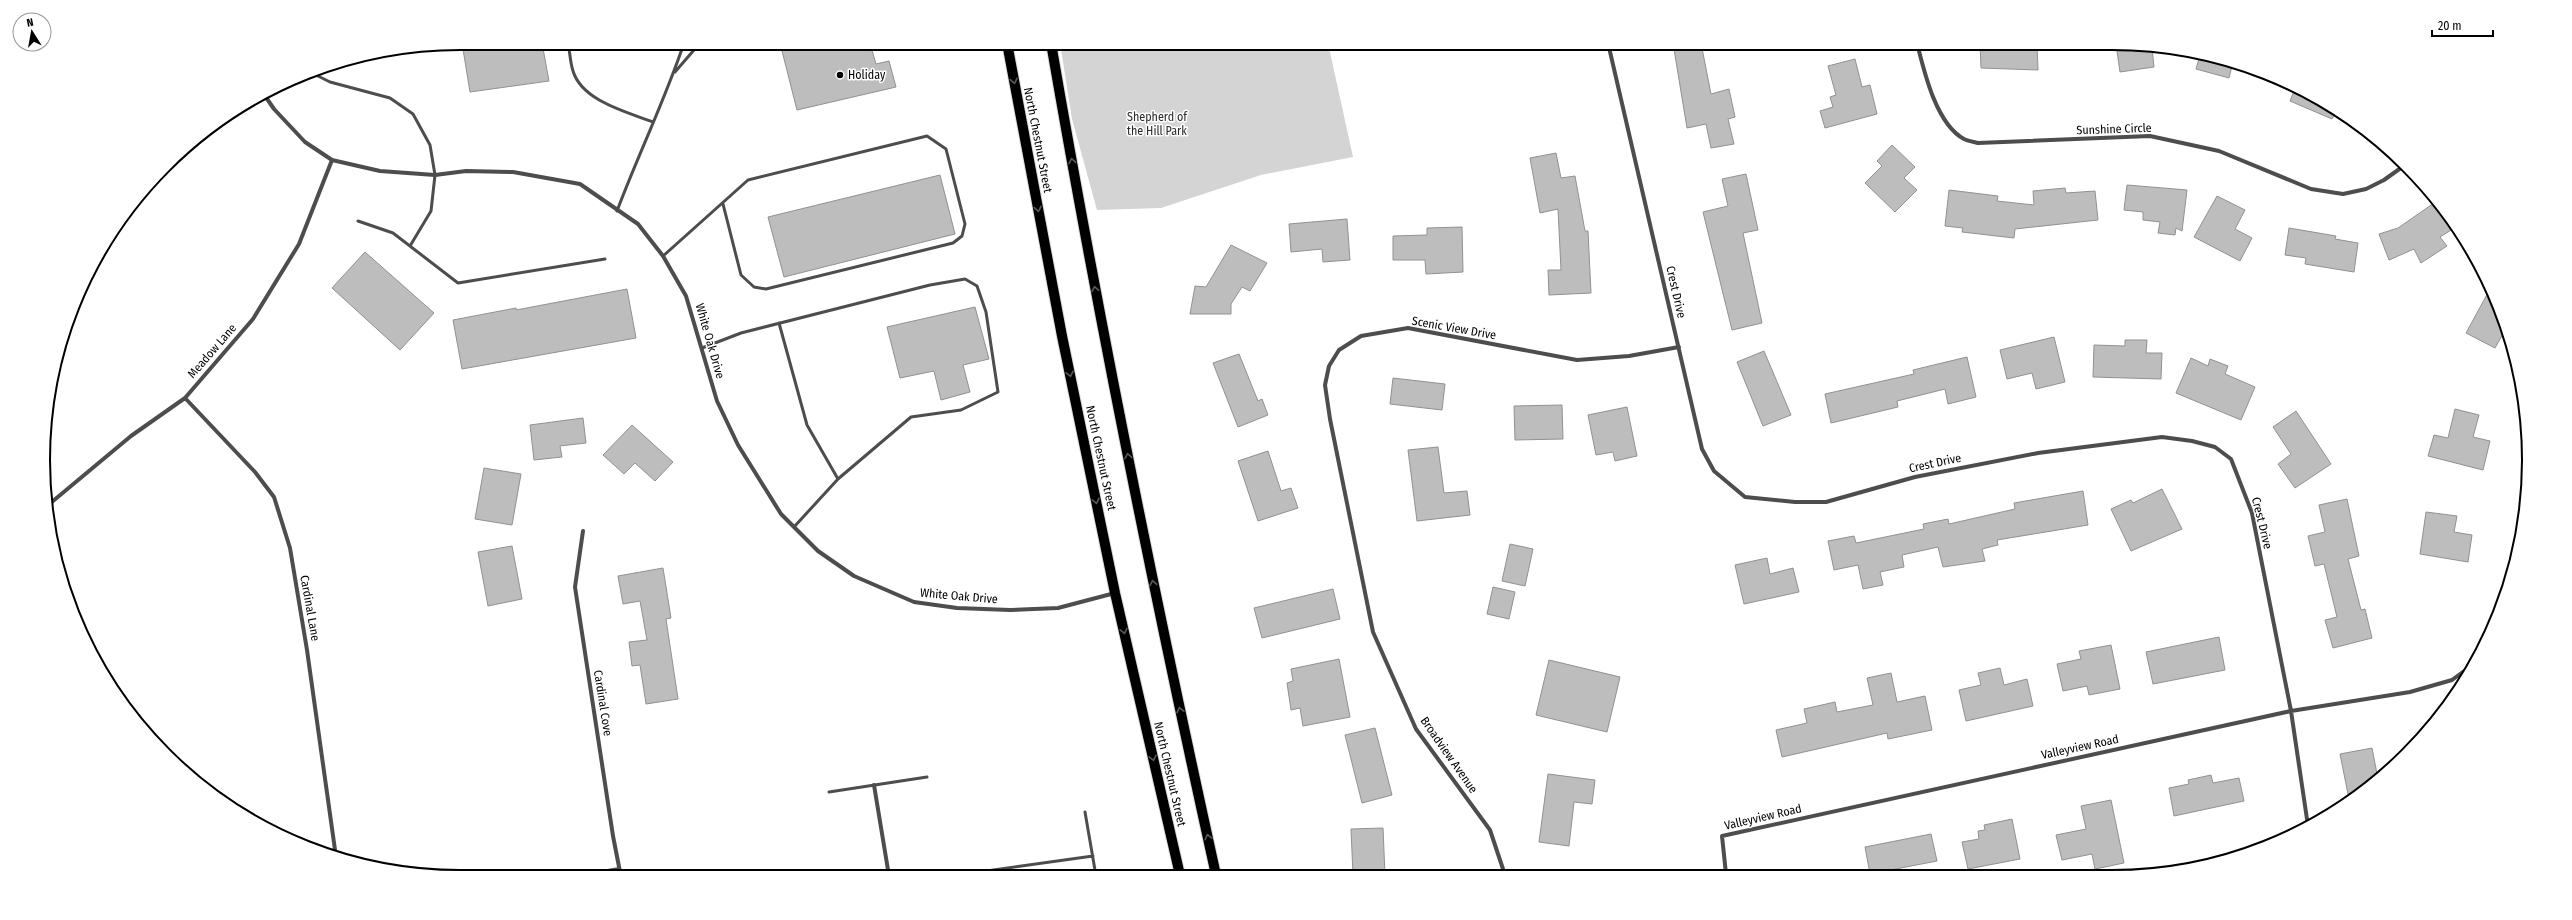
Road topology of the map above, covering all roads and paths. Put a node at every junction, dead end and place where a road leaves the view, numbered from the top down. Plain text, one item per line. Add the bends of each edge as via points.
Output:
1 (569, 50) edge
2 (682, 50) edge
3 (694, 50) edge
4 (1008, 50) edge
5 (1051, 50) edge
6 (1610, 50) edge
7 (1920, 50) edge
8 (674, 73) junction
9 (318, 76) edge
10 (267, 99) edge
11 (652, 122) junction
12 (332, 160) junction
13 (2400, 168) edge
14 (435, 175) junction
15 (723, 204) junction
16 (616, 211) junction
17 (358, 221) dead end
18 (410, 246) junction
19 (663, 256) junction
20 (605, 259) dead end
21 (779, 323) junction
22 (1679, 347) junction
23 (702, 348) junction
24 (185, 398) junction
25 (838, 479) junction
26 (53, 501) edge
27 (794, 527) junction
28 (583, 531) dead end
29 (1362, 574) joint
30 (1115, 593) junction
31 (2463, 672) edge
32 (2292, 711) junction
33 (927, 778) dead end
34 (874, 785) junction
35 (829, 792) dead end
36 (1085, 812) dead end
37 (2307, 820) edge
38 (335, 850) edge
39 (1093, 856) junction
40 (619, 869) joint
41 (613, 870) edge
42 (888, 870) edge
43 (994, 870) edge
44 (1095, 870) edge
45 (1179, 870) edge
46 (1215, 870) edge
47 (1503, 870) edge
48 (1726, 870) edge

1 - 11 lane via 573,72 584,88 605,103
2 - 8 lane
3 - 8 lane
4 -> 30 main road, North Chestnut Street via 1062,336
46 -> 5 main road, North Chestnut Street via 1167,655 1102,327
6 - 22 street, Crest Drive
7 - 13 street, Sunshine Circle via 1926,76 1950,127 1964,139 1978,143 2150,136 2219,151 2311,189 2343,194 2366,189
8 - 11 lane
9 - 14 lane via 330,82 390,98 413,114 430,145
10 - 12 street, White Oak Drive via 305,142
11 - 16 lane
12 - 14 street, White Oak Drive via 380,171
12 - 24 street, Meadow Lane via 299,244 253,319
14 - 16 street, White Oak Drive via 466,171 513,172 580,184
14 - 18 lane via 431,211
15 - 15 lane via 748,180 927,136 946,149 965,224 962,236 953,243 766,289 754,287 741,275
15 - 19 lane
16 - 19 street, White Oak Drive via 638,224
17 - 18 lane via 393,233
18 - 20 lane via 458,283
19 - 23 street, White Oak Drive via 686,296
21 - 23 lane via 741,332
21 - 25 lane via 807,425
21 - 25 lane via 930,285 965,279 977,286 986,312 998,392 961,410 912,416
22 - 29 street, Scenic View Drive via 1629,356 1577,360 1408,328 1361,336 1339,350 1329,366 1325,385
22 - 32 street, Crest Drive via 1702,449 1714,471 1745,496 1795,502 1826,502 1915,477 2038,453 2162,437 2215,447 2231,459 2252,513
23 - 27 street, White Oak Drive via 717,401 738,445 781,514
24 - 26 street, Meadow Lane via 131,436
24 - 38 street, Cardinal Lane via 255,472 274,498 290,548 308,650
25 - 27 lane
27 - 30 street, White Oak Drive via 818,551 854,576 914,602 957,608 1058,608
28 - 40 street, Cardinal Cove via 575,587
29 - 47 street, Broadview Avenue via 1373,632 1416,729 1490,830
30 -> 45 main road, North Chestnut Street
31 - 32 street, Valleyview Road via 2452,680 2410,692
32 - 37 street, Crest Drive
32 - 48 street, Valleyview Road via 1722,836
33 - 34 lane
34 - 35 lane
34 - 42 street
36 - 39 lane
39 - 43 lane
39 - 44 lane
40 - 41 street

